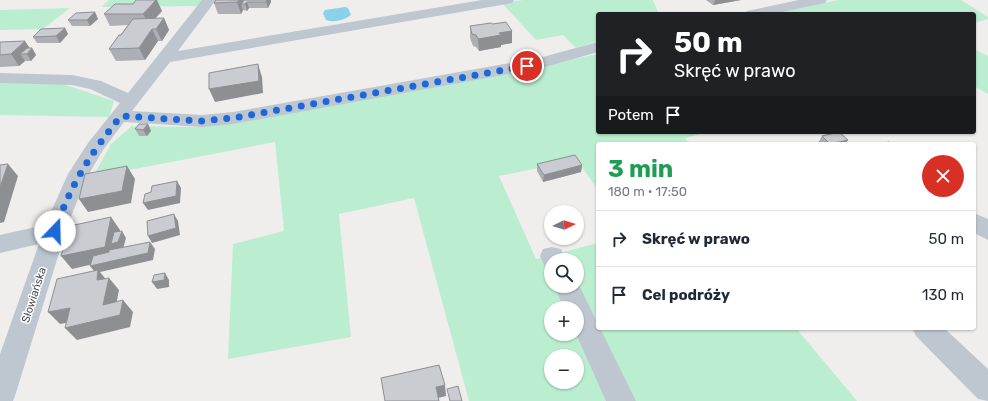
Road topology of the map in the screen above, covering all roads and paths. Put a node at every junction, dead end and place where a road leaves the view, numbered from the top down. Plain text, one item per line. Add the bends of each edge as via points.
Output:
1 (209, 0) edge
2 (507, 0) edge
3 (820, 0) edge
4 (762, 12) edge
5 (596, 48) edge
6 (164, 58) junction
7 (0, 78) edge
8 (126, 108) junction
9 (976, 223) edge
10 (55, 231) junction
11 (988, 232) edge
12 (0, 244) edge
13 (584, 323) edge
14 (928, 330) edge
15 (988, 390) edge
16 (0, 396) edge
17 (621, 401) edge

1 - 6 street, Słowiańska
2 - 6 street
3 - 4 street
5 - 8 street via 541,63 233,118 202,121
6 - 8 street, Słowiańska
7 - 8 street via 72,80 95,85
8 - 10 street, Słowiańska via 95,147 75,179
9 - 11 street
10 - 12 street
10 - 16 street, Słowiańska
13 - 17 street
14 - 15 street

